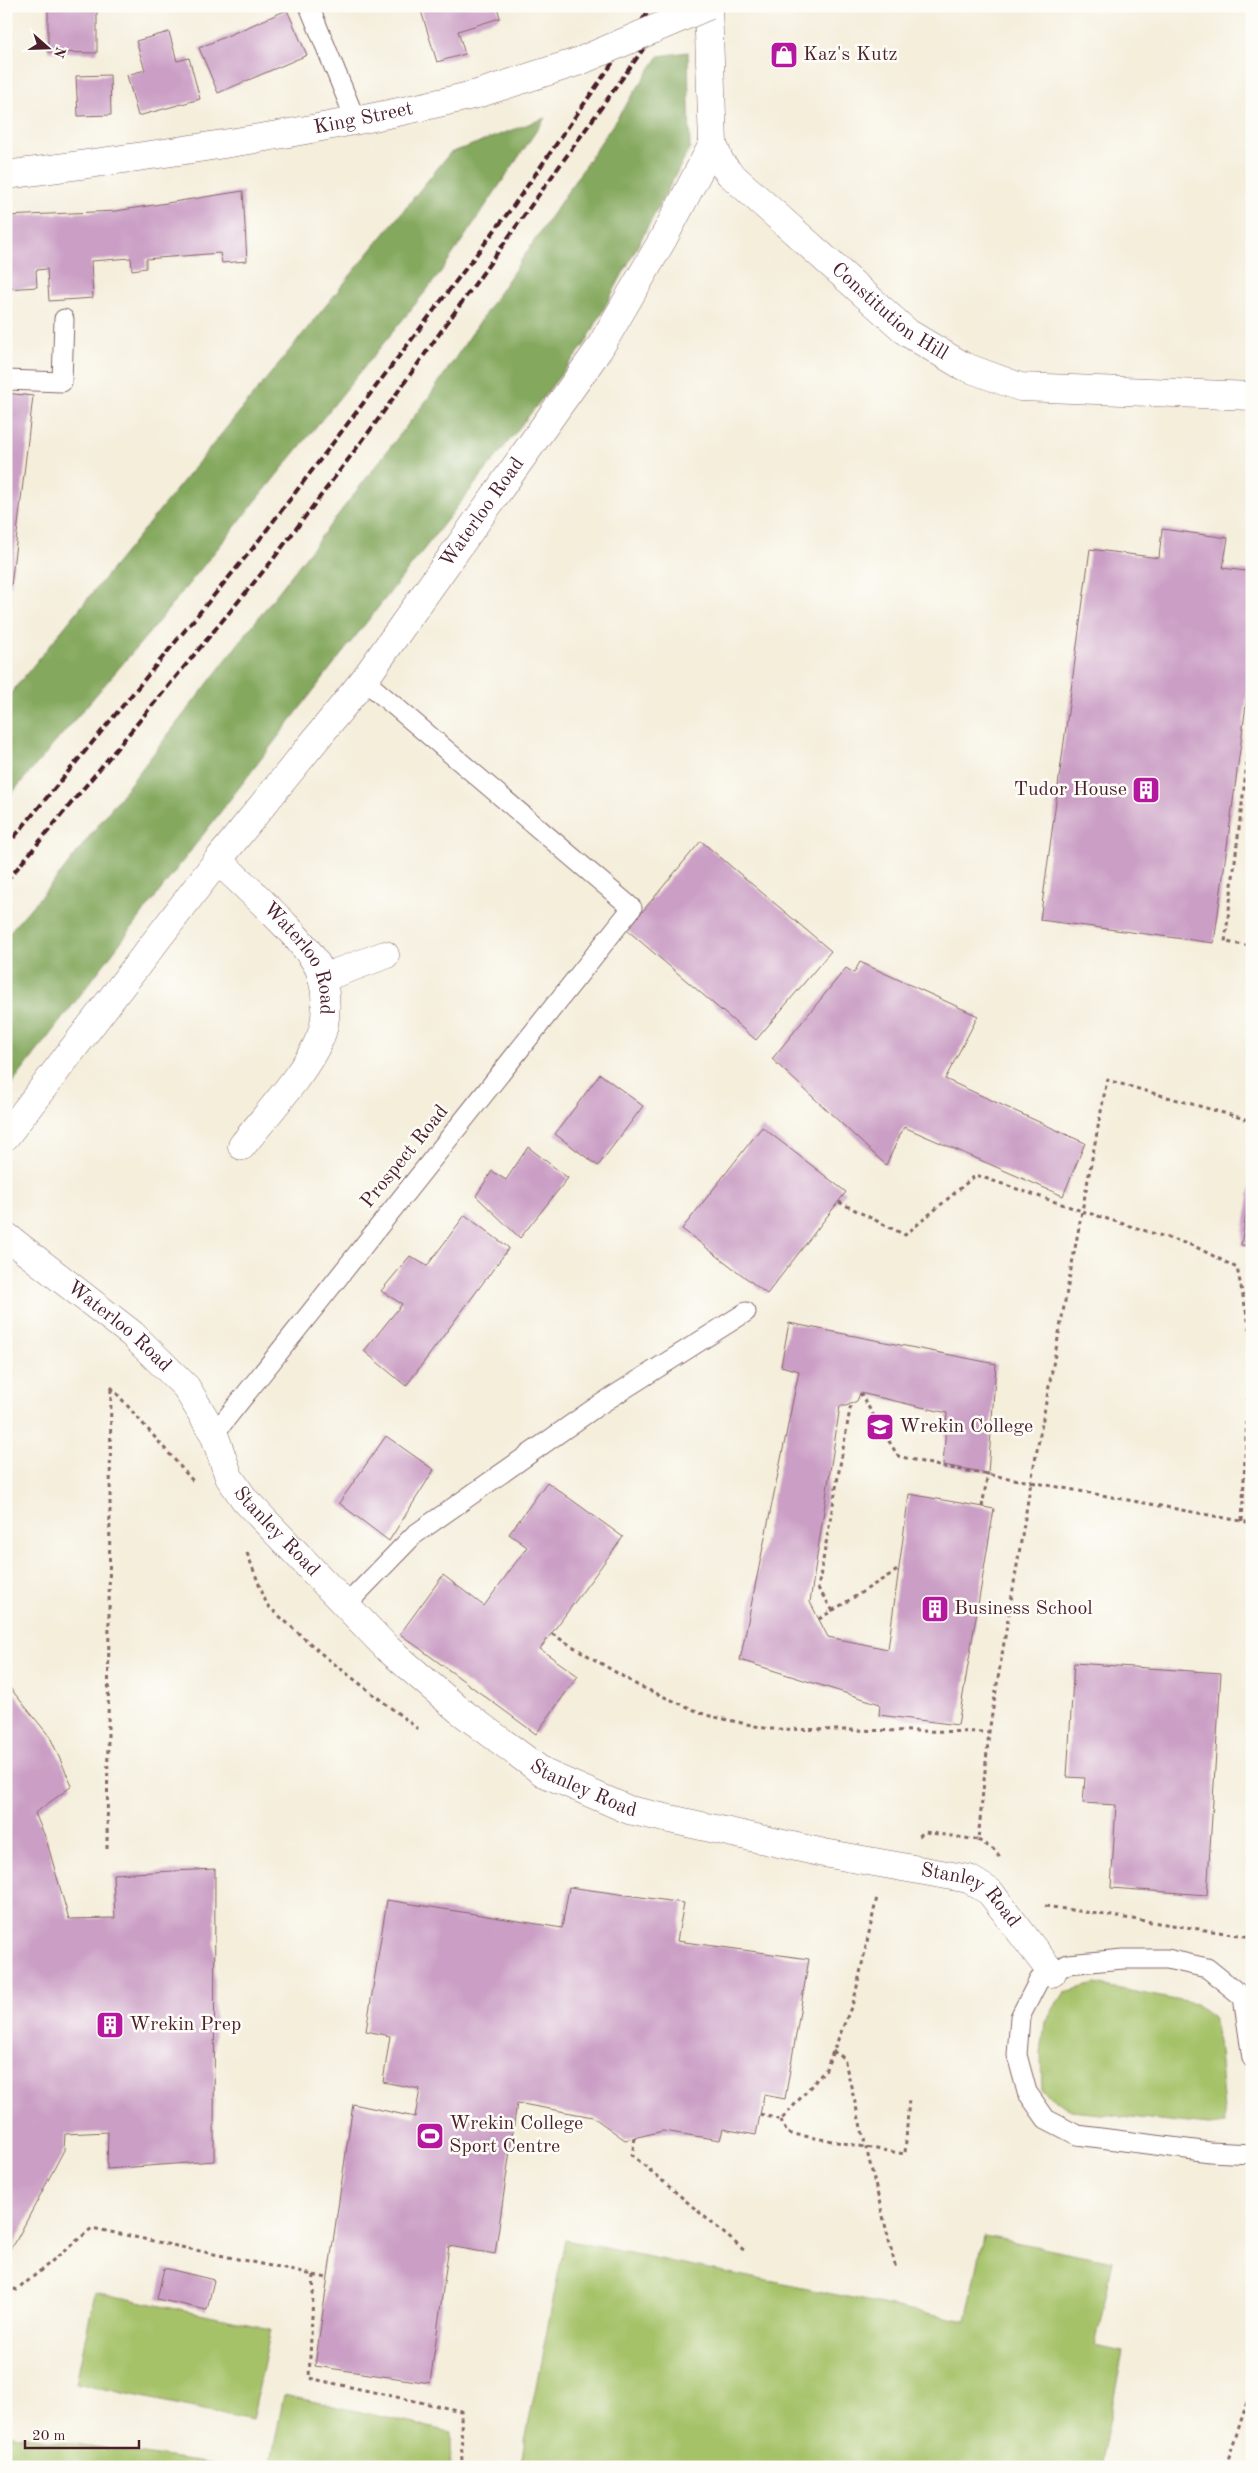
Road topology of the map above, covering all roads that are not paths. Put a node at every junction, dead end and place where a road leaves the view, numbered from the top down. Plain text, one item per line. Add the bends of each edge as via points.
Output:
1 (309, 6) edge
2 (708, 6) edge
3 (356, 121) junction
4 (714, 144) junction
5 (6, 175) edge
6 (64, 319) dead end
7 (6, 380) edge
8 (1252, 396) edge
9 (364, 680) junction
10 (218, 860) junction
11 (385, 955) dead end
12 (322, 978) junction
13 (6, 1136) edge
14 (242, 1146) dead end
15 (6, 1236) edge
16 (746, 1312) dead end
17 (214, 1434) junction
18 (346, 1605) junction
19 (1052, 1973) junction
20 (1252, 2058) edge
21 (1252, 2154) edge

1 - 3 lane
2 - 3 street, King Street, bridge via 580,61 477,94
2 - 4 street, Constitution Hill
3 - 5 street, King Street via 197,150
4 - 8 street, Constitution Hill via 720,162 729,173 878,306 908,332 963,366 1020,387
4 - 9 street, Waterloo Road via 599,349
6 - 7 lane via 62,382
9 - 10 street, Waterloo Road
9 - 17 lane, Prospect Road via 632,908
10 - 12 street, Waterloo Road via 305,948
10 - 13 street, Waterloo Road
11 - 12 street
12 - 14 street, Waterloo Road via 325,990 320,1037 308,1060
15 - 17 street, Waterloo Road via 132,1334 186,1387
16 - 18 lane via 596,1407 414,1535
17 - 18 street, Stanley Road via 229,1477 245,1500
18 - 19 street, Stanley Road via 388,1649 455,1707 544,1773 629,1810 824,1853 969,1879 990,1892
19 - 20 lane via 1068,1964 1123,1959 1167,1959 1207,1968 1243,1997
19 - 21 lane via 1039,1980 1020,2017 1017,2054 1027,2092 1046,2119 1077,2135 1210,2152

